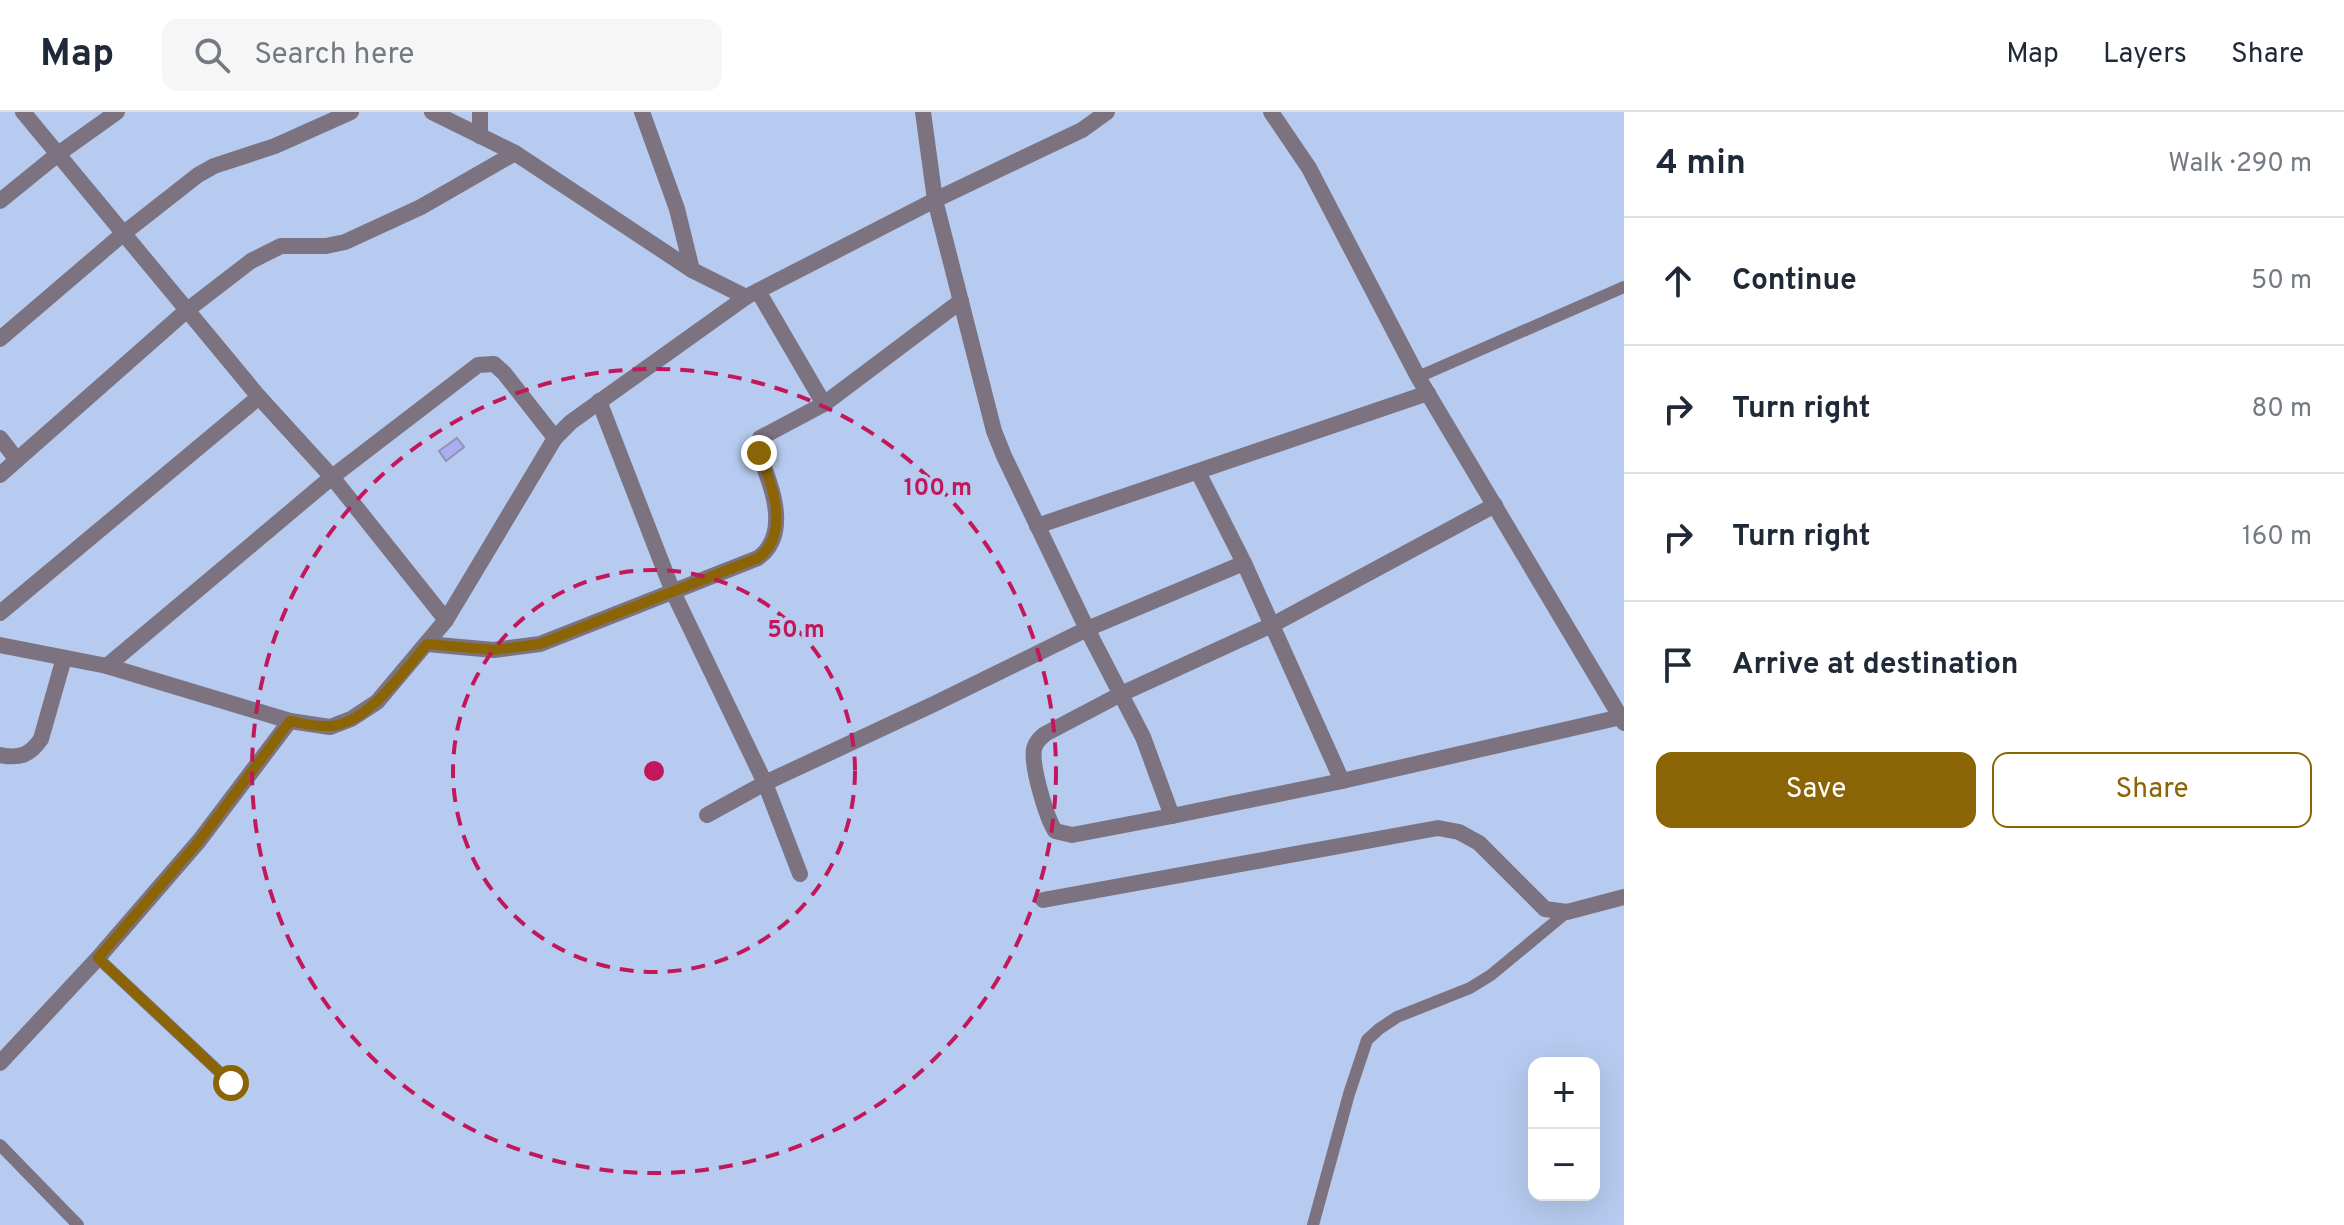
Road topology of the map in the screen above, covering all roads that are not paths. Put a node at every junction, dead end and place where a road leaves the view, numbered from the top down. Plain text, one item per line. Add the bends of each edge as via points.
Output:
1 (23, 112) edge
2 (117, 112) edge
3 (351, 112) edge
4 (432, 112) edge
5 (480, 112) edge
6 (642, 112) edge
7 (923, 112) edge
8 (1107, 112) edge
9 (1271, 112) edge
10 (480, 136) junction
11 (515, 153) junction
12 (58, 154) junction
13 (935, 200) junction
14 (0, 201) edge
15 (124, 233) junction
16 (692, 270) junction
17 (1624, 287) edge
18 (752, 294) junction
19 (961, 301) junction
20 (186, 311) junction
21 (0, 339) edge
22 (1418, 377) junction
23 (1428, 393) junction
24 (259, 397) junction
25 (599, 401) junction
26 (824, 404) junction
27 (0, 438) edge
28 (555, 438) junction
29 (17, 460) junction
30 (1198, 472) junction
31 (0, 475) edge
32 (332, 477) junction
33 (1495, 505) junction
34 (1037, 526) junction
35 (1244, 563) junction
36 (673, 592) junction
37 (0, 613) edge
38 (446, 620) junction
39 (1274, 624) junction
40 (1087, 629) junction
41 (427, 644) junction
42 (0, 645) edge
43 (64, 658) junction
44 (107, 666) junction
45 (1121, 694) junction
46 (1622, 720) edge
47 (290, 721) junction
48 (0, 755) edge
49 (1342, 781) junction
50 (765, 783) junction
51 (707, 815) dead end
52 (1172, 816) junction
53 (800, 874) dead end
54 (1624, 897) edge
55 (1043, 900) dead end
56 (1567, 912) junction
57 (98, 958) junction
58 (0, 1063) edge
59 (231, 1083) dead end
60 (0, 1145) edge
61 (78, 1225) edge
62 (1313, 1225) edge

1 - 12 street
2 - 12 street
3 - 15 street via 206,170
4 - 10 street
5 - 10 street
6 - 16 street via 677,209
7 - 13 street
8 - 13 street via 1082,130
9 - 22 street via 1309,168
10 - 11 street
11 - 16 street
11 - 20 street via 421,207 345,242 281,246 266,252
12 - 14 street
12 - 15 street
13 - 18 street
13 - 19 street
15 - 20 street
15 - 21 street
16 - 18 street
17 - 22 lane
18 - 25 street
18 - 26 street
19 - 26 street
19 - 34 street via 994,431
20 - 24 street
20 - 29 street
22 - 23 street
23 - 30 street
23 - 33 street
24 - 32 street
24 - 37 street
25 - 28 street
25 - 36 street
26 - 36 street via 757,442 774,498 768,551
27 - 29 street
28 - 32 street via 504,373 488,363 461,377
28 - 38 street
29 - 31 street
30 - 34 street
30 - 35 street
32 - 38 street
32 - 44 street
33 - 39 street
33 - 46 street
34 - 40 street
35 - 39 street
35 - 40 street
36 - 41 street via 520,648
36 - 50 street
38 - 41 street
39 - 45 street
39 - 49 street
40 - 45 street
40 - 50 street
41 - 47 street via 377,702 351,719 330,727
42 - 43 street
43 - 44 street
43 - 48 street via 41,739 25,756
44 - 47 street
45 - 52 street
45 - 52 street via 1038,740 1033,757 1050,823 1055,831 1072,835
46 - 49 street
47 - 57 street via 199,841
49 - 52 street
50 - 51 street
50 - 53 street
54 - 56 street
55 - 56 street via 1438,828 1479,843 1545,909
56 - 62 lane via 1491,975 1397,1017 1367,1040
57 - 58 street
57 - 59 lane
60 - 61 lane

